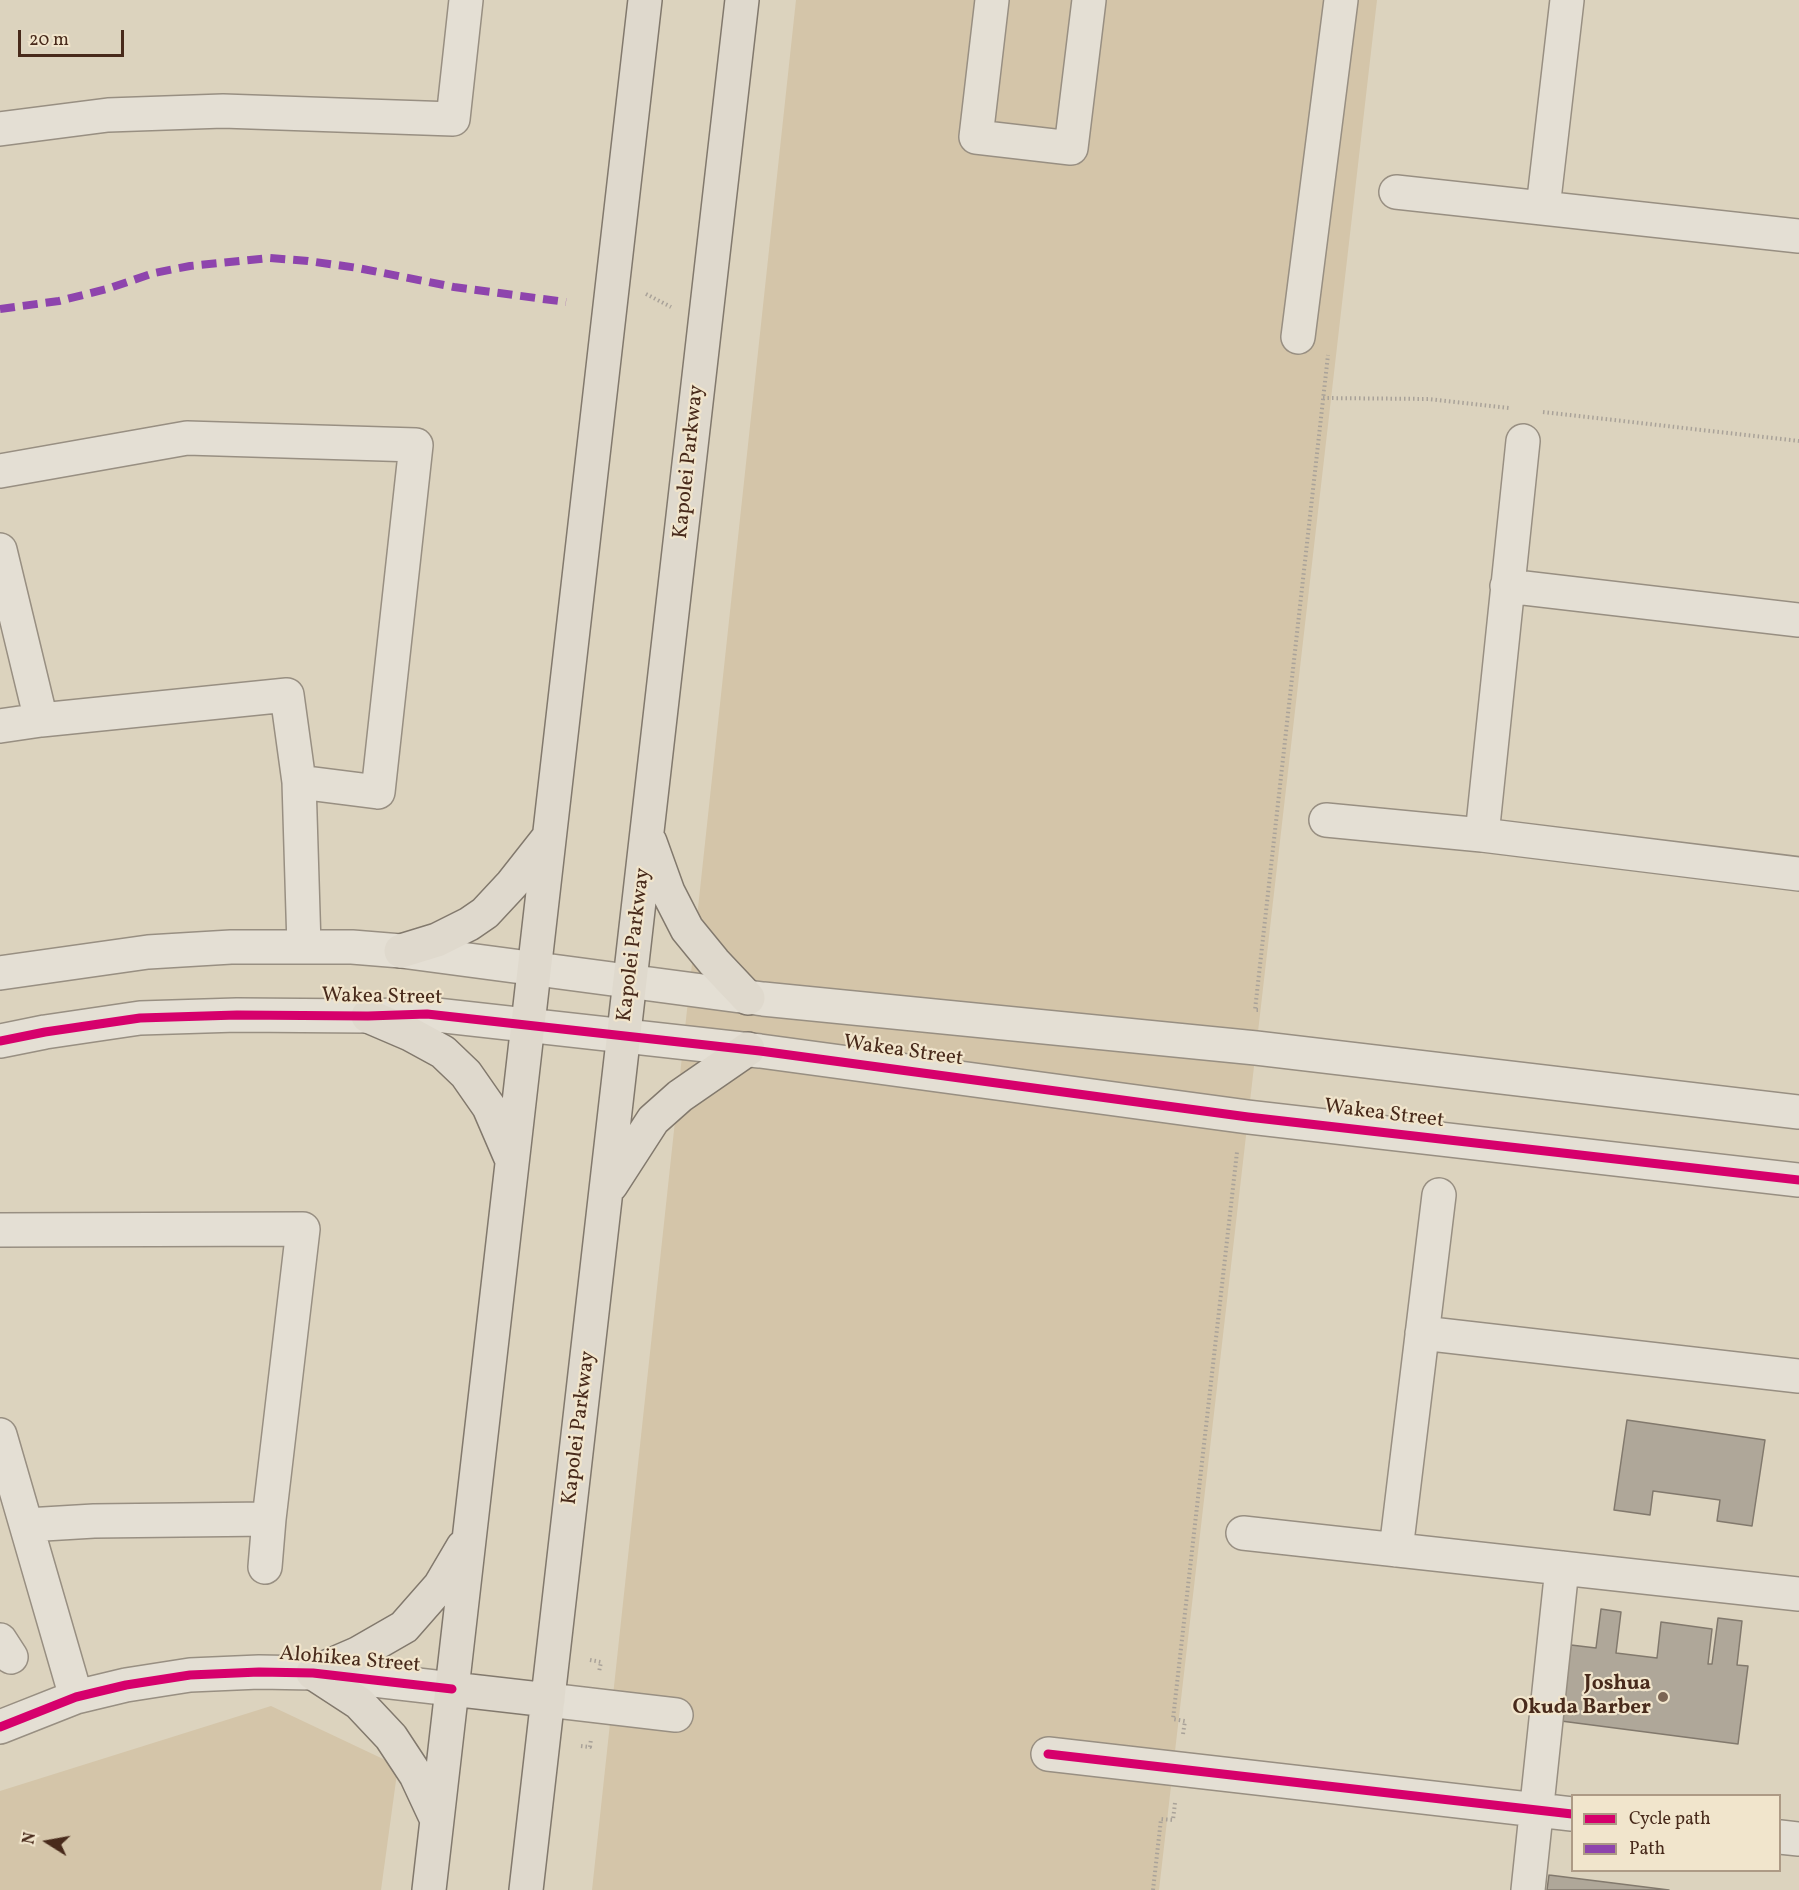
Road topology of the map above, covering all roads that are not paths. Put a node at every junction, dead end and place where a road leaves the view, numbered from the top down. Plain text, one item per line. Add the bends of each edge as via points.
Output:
1 (466, 0) edge
2 (645, 0) edge
3 (742, 0) edge
4 (992, 0) edge
5 (1089, 0) edge
6 (1341, 0) edge
7 (1567, 0) edge
8 (0, 129) edge
9 (1396, 192) dead end
10 (1543, 208) junction
11 (1799, 236) edge
12 (1298, 337) dead end
13 (1522, 441) dead end
14 (0, 471) edge
15 (0, 550) edge
16 (1507, 586) junction
17 (1799, 620) edge
18 (41, 720) junction
19 (0, 726) edge
20 (299, 782) junction
21 (1326, 820) dead end
22 (1482, 835) junction
23 (648, 836) junction
24 (549, 837) junction
25 (1799, 874) edge
26 (304, 946) junction
27 (401, 951) junction
28 (533, 968) junction
29 (0, 973) edge
30 (631, 982) junction
31 (755, 999) junction
32 (368, 1016) junction
33 (527, 1025) junction
34 (624, 1036) junction
35 (0, 1041) edge
36 (754, 1050) junction
37 (1799, 1112) edge
38 (512, 1159) junction
39 (1799, 1180) edge
40 (607, 1191) junction
41 (1439, 1195) dead end
42 (0, 1230) edge
43 (1422, 1333) junction
44 (1799, 1376) edge
45 (0, 1435) edge
46 (7, 1481) edge
47 (269, 1519) junction
48 (17, 1521) edge
49 (1244, 1533) dead end
50 (469, 1537) junction
51 (1396, 1550) junction
52 (266, 1567) dead end
53 (1562, 1568) junction
54 (1799, 1594) edge
55 (313, 1673) junction
56 (452, 1689) junction
57 (76, 1697) junction
58 (548, 1700) junction
59 (676, 1714) dead end
60 (0, 1727) edge
61 (1048, 1754) dead end
62 (1536, 1810) junction
63 (1571, 1814) edge
64 (437, 1820) junction
65 (1781, 1837) edge
66 (1799, 1839) edge
67 (429, 1890) edge
68 (526, 1890) edge
69 (1528, 1890) edge

1 - 8 street via 453,119 223,111 108,115
2 - 24 main road
3 - 23 main road, Kapolei Parkway
4 - 5 street via 976,137 1071,148
6 - 12 street
7 - 10 street
9 - 10 street
10 - 11 street
13 - 16 street
14 - 20 street via 187,438 416,445 378,792
15 - 18 street
16 - 17 street
16 - 22 street
18 - 19 street
18 - 20 street via 287,695
20 - 26 street
21 - 22 street
22 - 25 street
23 - 30 main road, Kapolei Parkway
23 - 31 main road via 668,892 687,929 714,962
24 - 27 main road via 485,913 436,940
24 - 28 main road
26 - 27 street, Wakea Street
26 - 29 street, Wakea Street via 148,952
27 - 28 street, Wakea Street
28 - 30 street, Wakea Street
28 - 33 main road
30 - 31 street, Wakea Street
30 - 34 main road, Kapolei Parkway
31 - 37 street, Wakea Street via 1256,1048
32 - 33 street, Wakea Street via 427,1014
32 - 35 street, Wakea Street via 140,1018
32 - 38 main road via 443,1052 466,1074 489,1107
33 - 34 street, Wakea Street
33 - 38 main road
34 - 36 street, Wakea Street
34 - 40 main road, Kapolei Parkway
36 - 39 street, Wakea Street via 1248,1117
36 - 40 main road via 680,1096 653,1120
38 - 50 main road
40 - 58 main road, Kapolei Parkway
41 - 43 street
42 - 47 street via 303,1229
43 - 44 street
43 - 51 street
45 - 46 street
46 - 48 street
47 - 48 street
47 - 52 street
48 - 57 street
49 - 51 street
50 - 55 main road via 440,1586 404,1627
50 - 56 main road
51 - 53 street
53 - 54 street
53 - 62 street
55 - 56 street, Alohikea Street
55 - 57 street, Alohikea Street via 190,1675
55 - 64 main road via 359,1703 391,1737 416,1775
56 - 58 main road
56 - 64 main road
57 - 60 street, Alohikea Street
58 - 59 street
58 - 68 main road, Kapolei Parkway
61 - 62 street
62 - 63 street
62 - 69 street
64 - 67 main road
65 - 66 street

